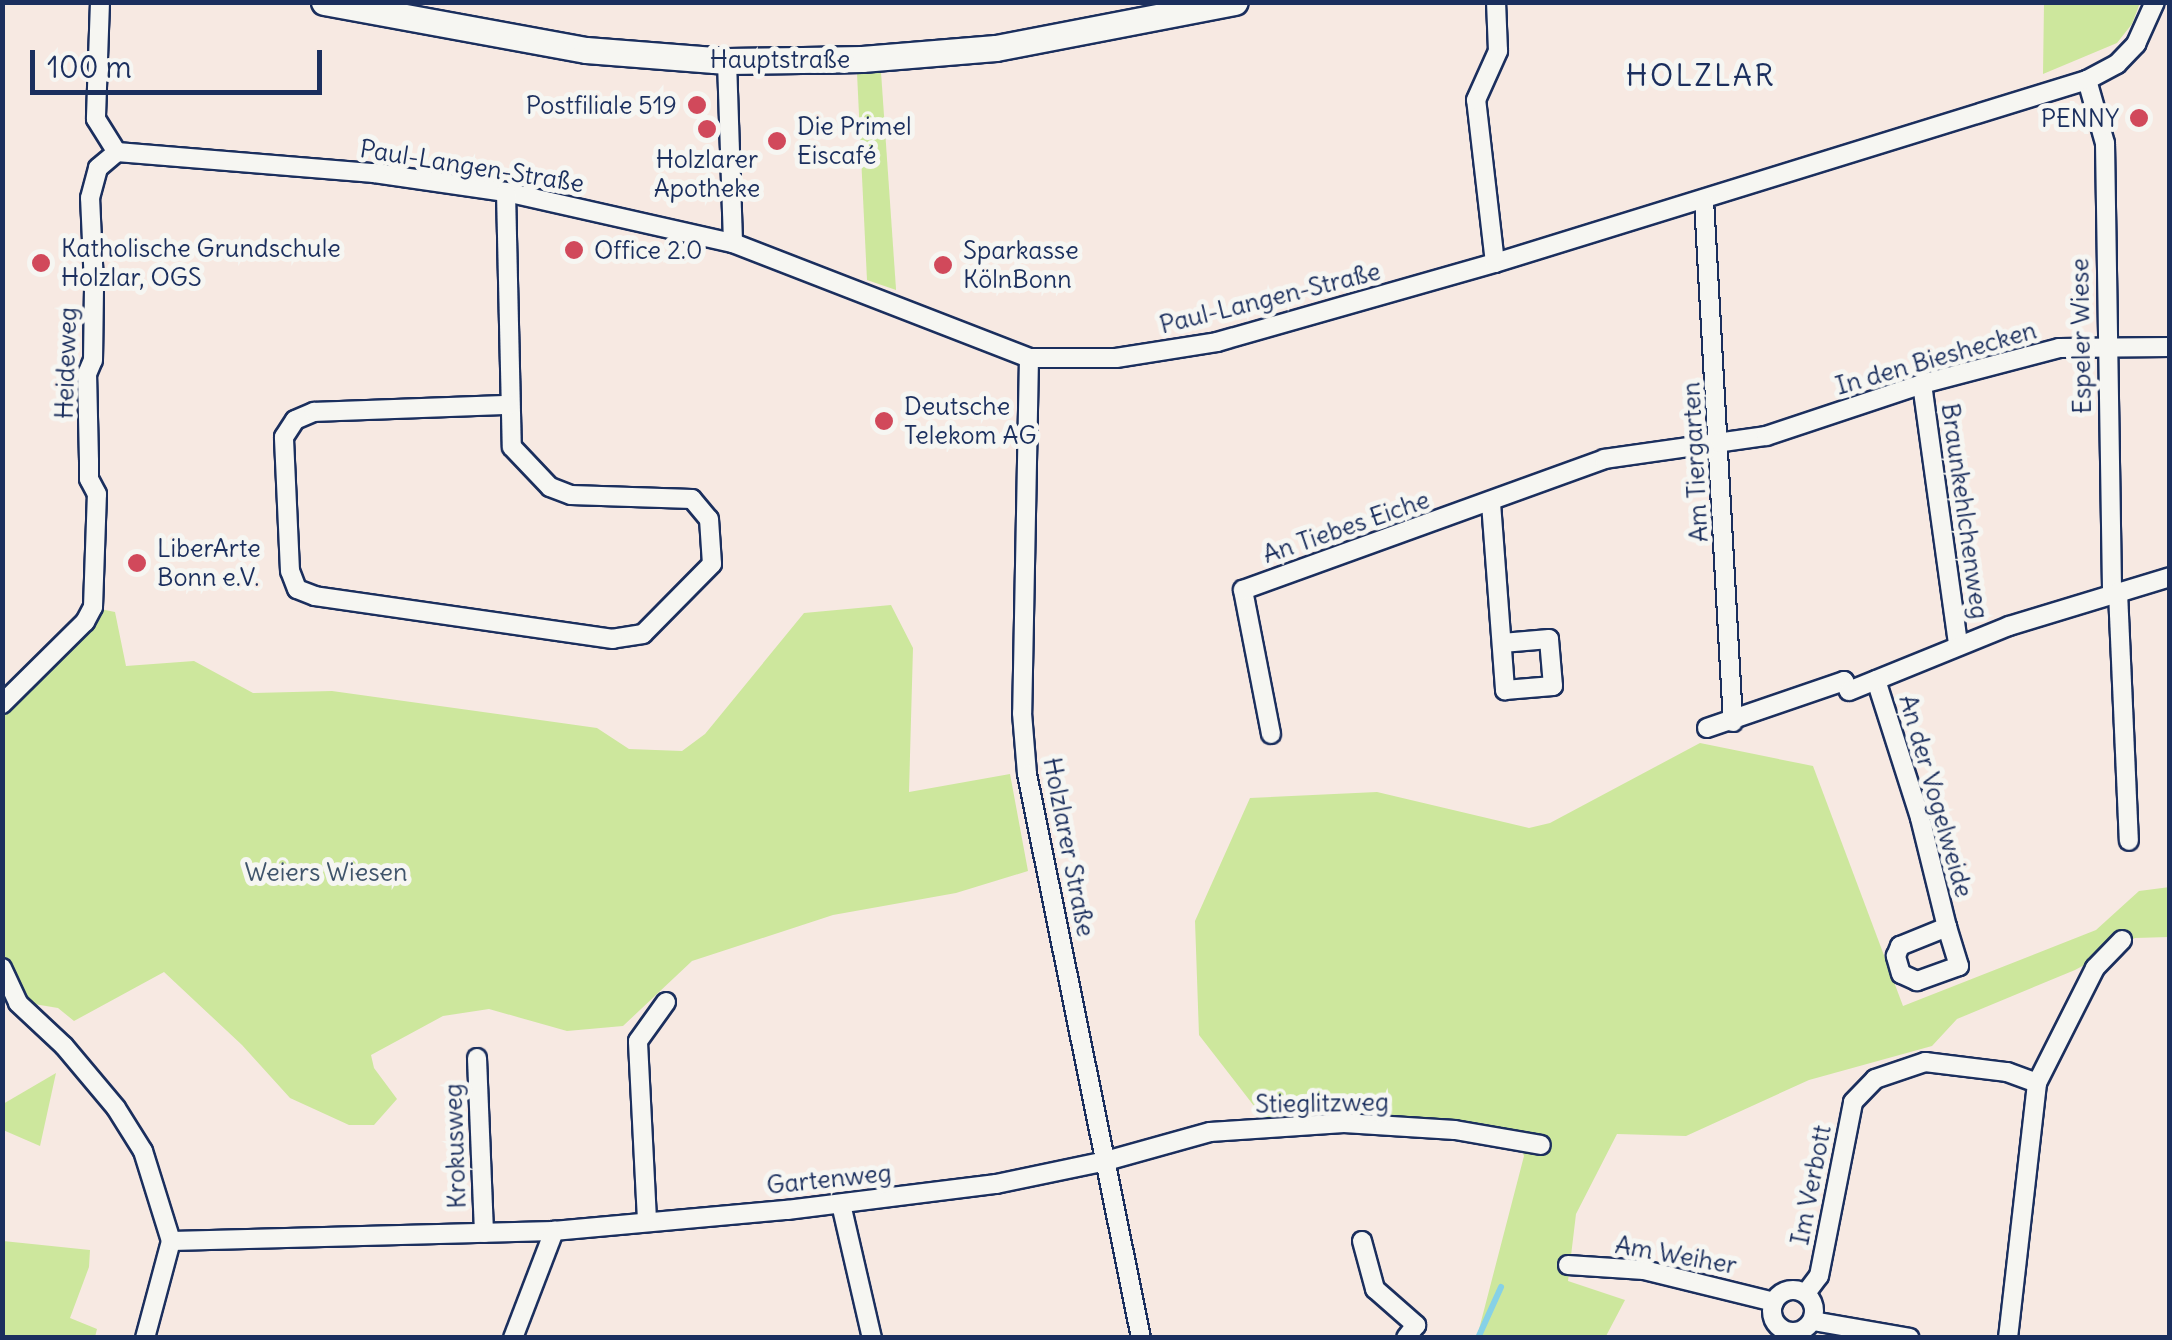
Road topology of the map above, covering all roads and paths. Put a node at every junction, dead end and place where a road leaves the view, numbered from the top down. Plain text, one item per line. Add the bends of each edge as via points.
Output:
1 (100, 2) edge
2 (324, 2) edge
3 (1235, 2) edge
4 (1496, 2) edge
5 (2155, 2) edge
6 (441, 12) edge
7 (727, 61) junction
8 (2087, 80) junction
9 (117, 152) junction
10 (506, 192) junction
11 (1704, 200) junction
12 (733, 242) junction
13 (1494, 263) junction
14 (2170, 347) edge
15 (2106, 348) junction
16 (1030, 358) junction
17 (1922, 384) junction
18 (509, 405) junction
19 (1719, 440) junction
20 (1492, 503) junction
21 (2170, 577) edge
22 (2115, 593) junction
23 (1502, 643) dead end
24 (1958, 645) junction
25 (1876, 680) junction
26 (2, 704) edge
27 (1738, 720) junction
28 (1707, 728) dead end
29 (1271, 734) dead end
30 (2129, 840) dead end
31 (1946, 927) dead end
32 (2122, 940) dead end
33 (2, 968) edge
34 (666, 1002) dead end
35 (477, 1058) dead end
36 (2037, 1084) junction
37 (1540, 1145) dead end
38 (1106, 1161) junction
39 (841, 1204) junction
40 (647, 1220) junction
41 (554, 1231) junction
42 (484, 1233) junction
43 (1362, 1241) dead end
44 (170, 1242) junction
45 (1568, 1265) dead end
46 (1806, 1294) junction
47 (1774, 1302) junction
48 (1813, 1320) junction
49 (1785, 1334) edge
50 (145, 1338) edge
51 (513, 1338) edge
52 (872, 1338) edge
53 (1141, 1338) edge
54 (1406, 1338) edge
55 (1910, 1338) edge
56 (2008, 1338) edge

1 - 9 street via 96,120
2 - 6 main road, Hauptstraße
3 - 7 main road, Hauptstraße via 996,48
4 - 13 street via 1498,51 1476,100
5 - 8 street, Paul-Langen-Straße via 2136,44
6 - 7 main road, Hauptstraße via 586,50
7 - 12 street
8 - 11 street, Paul-Langen-Straße
8 - 15 street, Espeler Wiese via 2105,144
9 - 10 street, Paul-Langen-Straße
9 - 26 street, Heideweg via 98,168 90,198 93,607
10 - 12 street, Paul-Langen-Straße
10 - 18 street
11 - 13 street, Paul-Langen-Straße
11 - 19 street, Am Tiergarten
12 - 16 street, Paul-Langen-Straße
13 - 16 street, Paul-Langen-Straße via 1188,348 1116,358
14 - 15 street, In den Bieshecken
15 - 17 street, In den Bieshecken via 2059,348
15 - 22 street, Espeler Wiese
16 - 38 street, Holzlarer Straße via 1022,713 1027,774
17 - 19 street, In den Bieshecken via 1766,436
17 - 24 street, Braunkehlchenweg
18 - 18 street via 314,412 295,420 284,437 290,571 297,589 613,638 643,634 712,564 709,519 692,499 571,495 550,487 512,448
19 - 20 street, An Tiebes Eiche via 1604,459
19 - 27 street, Am Tiergarten
20 - 23 street
20 - 29 street, An Tiebes Eiche via 1243,590
21 - 22 street, An der Vogelweide
22 - 24 street, An der Vogelweide
22 - 30 street
24 - 25 street, An der Vogelweide
25 - 27 street, An der Vogelweide via 1850,690 1844,682
25 - 31 street, An der Vogelweide
27 - 28 street
32 - 36 street via 2095,968
33 - 44 street via 18,1002 64,1046 143,1151
34 - 40 street via 638,1041
35 - 42 street, Krokusweg
36 - 46 street, Im Verbott via 2007,1072 1925,1062 1875,1079 1853,1102 1819,1276
36 - 56 street
37 - 38 street, Stieglitzweg via 1455,1130 1344,1123 1210,1132
38 - 39 street, Gartenweg via 996,1184
38 - 53 street, Holzlarer Straße
39 - 40 street, Gartenweg
39 - 52 street
40 - 41 street, Gartenweg
41 - 42 street, Gartenweg
41 - 51 street
42 - 44 street, Gartenweg
43 - 54 street via 1375,1288 1416,1324
44 - 50 street
45 - 47 street, Am Weiher via 1644,1270
46 - 47 street via 1788,1290
46 - 48 street
47 - 49 street via 1772,1316
48 - 49 street via 1805,1330
48 - 55 street

